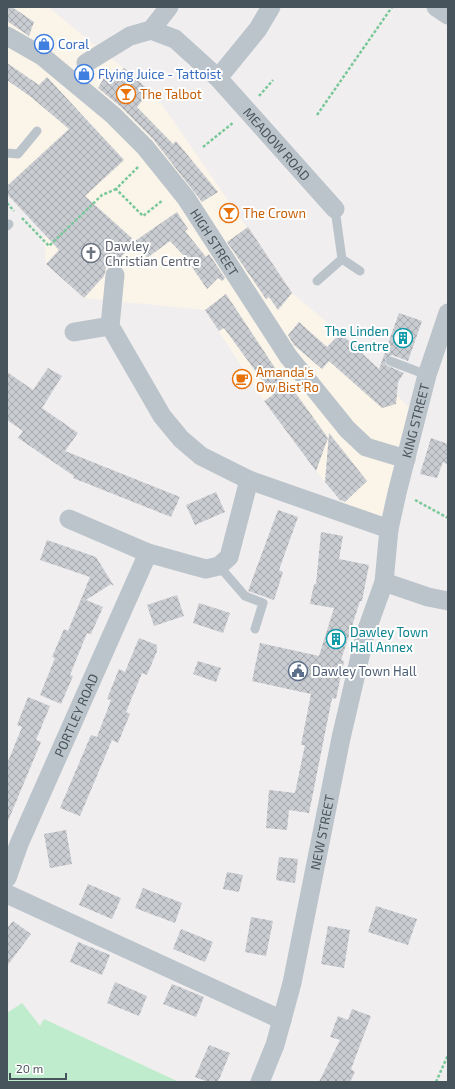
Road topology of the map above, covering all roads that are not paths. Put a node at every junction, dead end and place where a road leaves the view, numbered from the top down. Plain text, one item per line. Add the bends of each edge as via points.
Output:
1 (169, 7) edge
2 (271, 7) edge
3 (151, 30) junction
4 (7, 36) edge
5 (86, 63) dead end
6 (218, 78) junction
7 (37, 131) dead end
8 (7, 153) edge
9 (335, 209) joint
10 (342, 259) junction
11 (360, 271) dead end
12 (114, 275) dead end
13 (317, 281) dead end
14 (448, 313) edge
15 (110, 326) junction
16 (74, 332) dead end
17 (390, 361) dead end
18 (426, 375) junction
19 (406, 458) junction
20 (249, 480) junction
21 (69, 519) dead end
22 (389, 529) junction
23 (148, 553) junction
24 (219, 566) junction
25 (384, 582) junction
26 (448, 601) edge
27 (255, 629) dead end
28 (7, 878) edge
29 (7, 894) edge
30 (282, 1020) junction
31 (260, 1082) edge

1 - 3 street
2 - 6 street via 258,29
3 - 5 street via 130,36
3 - 6 street, MEADOW ROAD via 175,39
4 - 19 street, HIGH STREET via 42,56 113,115 145,147 194,210 288,356 348,429 366,447
6 - 9 street, MEADOW ROAD
7 - 8 lane via 18,154
9 - 10 lane
10 - 11 lane
10 - 13 lane
12 - 15 street
14 - 18 street, KING STREET
15 - 16 street
15 - 20 street via 162,416 181,439 201,456
17 - 18 lane
18 - 19 street, KING STREET
19 - 22 street, KING STREET
20 - 22 street
20 - 24 street via 229,557
21 - 23 street
22 - 25 street, KING STREET
23 - 24 street via 206,569
23 - 28 street, PORTLEY ROAD via 19,844
24 - 27 lane via 245,596 263,603
25 - 26 street
25 - 30 street, NEW STREET via 365,635 344,723 294,975
29 - 30 street
30 - 31 street, NEW STREET

